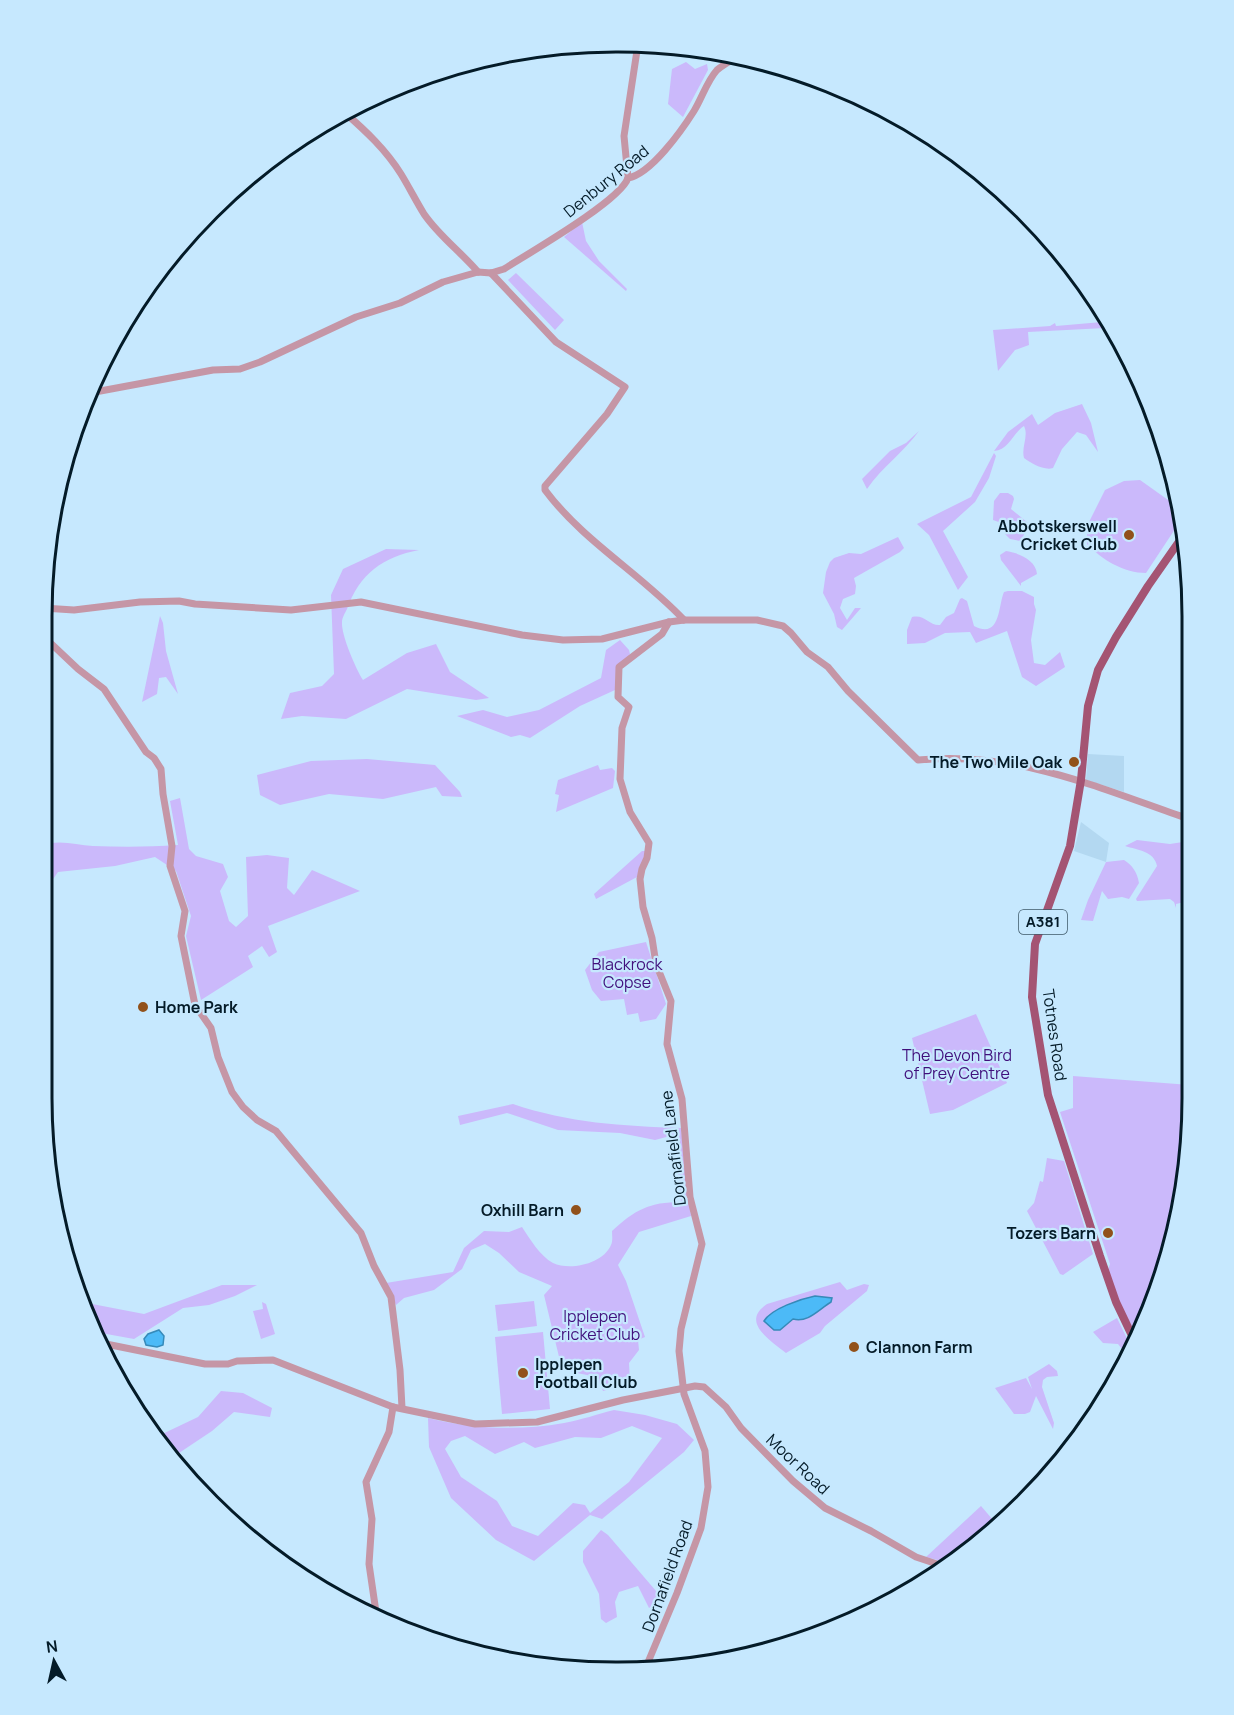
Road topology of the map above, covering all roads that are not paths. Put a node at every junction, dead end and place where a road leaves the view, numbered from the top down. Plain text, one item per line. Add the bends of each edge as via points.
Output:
1 (637, 53) edge
2 (728, 63) edge
3 (352, 119) edge
4 (628, 178) junction
5 (478, 272) junction
6 (491, 273) junction
7 (100, 391) edge
8 (1177, 544) edge
9 (52, 609) edge
10 (684, 620) junction
11 (669, 622) junction
12 (52, 644) edge
13 (1081, 780) junction
14 (1182, 816) edge
15 (1130, 1332) edge
16 (109, 1345) edge
17 (683, 1388) junction
18 (393, 1407) junction
19 (402, 1408) junction
20 (936, 1564) edge
21 (375, 1608) edge
22 (648, 1661) edge

1 - 4 street via 624,136
2 - 4 street, Denbury Road via 715,73 664,151 645,170
3 - 5 street via 373,137 400,172 438,232
4 - 6 street, Denbury Road via 625,185 589,215 504,269
5 - 6 street
5 - 7 street via 357,317 240,369 213,370
6 - 10 street via 556,342 625,387 545,490 562,513
8 - 13 main road, Totnes Road / A381 via 1098,670 1088,706
9 - 11 street via 179,601 291,609 361,602 563,640 602,639
10 - 11 street
10 - 13 street via 749,619 783,626 918,760 967,757
11 - 17 street, Dornafield Lane via 665,631 619,667 617,690 618,697 629,707 621,728 620,779 630,812 649,843 640,879 656,964 671,1001 667,1044 682,1099 690,1197 702,1244 681,1329
12 - 19 street via 104,689 161,769 172,846 170,866 185,911 182,936 195,1005 211,1028 232,1092 257,1120 276,1131 361,1233 391,1297
13 - 14 street
13 - 15 main road, Totnes Road / A381 via 1070,846 1035,944 1032,997 1055,1120 1116,1302
16 - 18 street via 205,1364 273,1360
17 - 19 street via 537,1422 475,1424
17 - 20 street, Moor Road via 704,1387 793,1481 825,1508
17 - 22 street, Dornafield Road via 703,1444 708,1487 697,1539
18 - 19 street
18 - 21 street via 389,1432 366,1482 372,1519 369,1564

